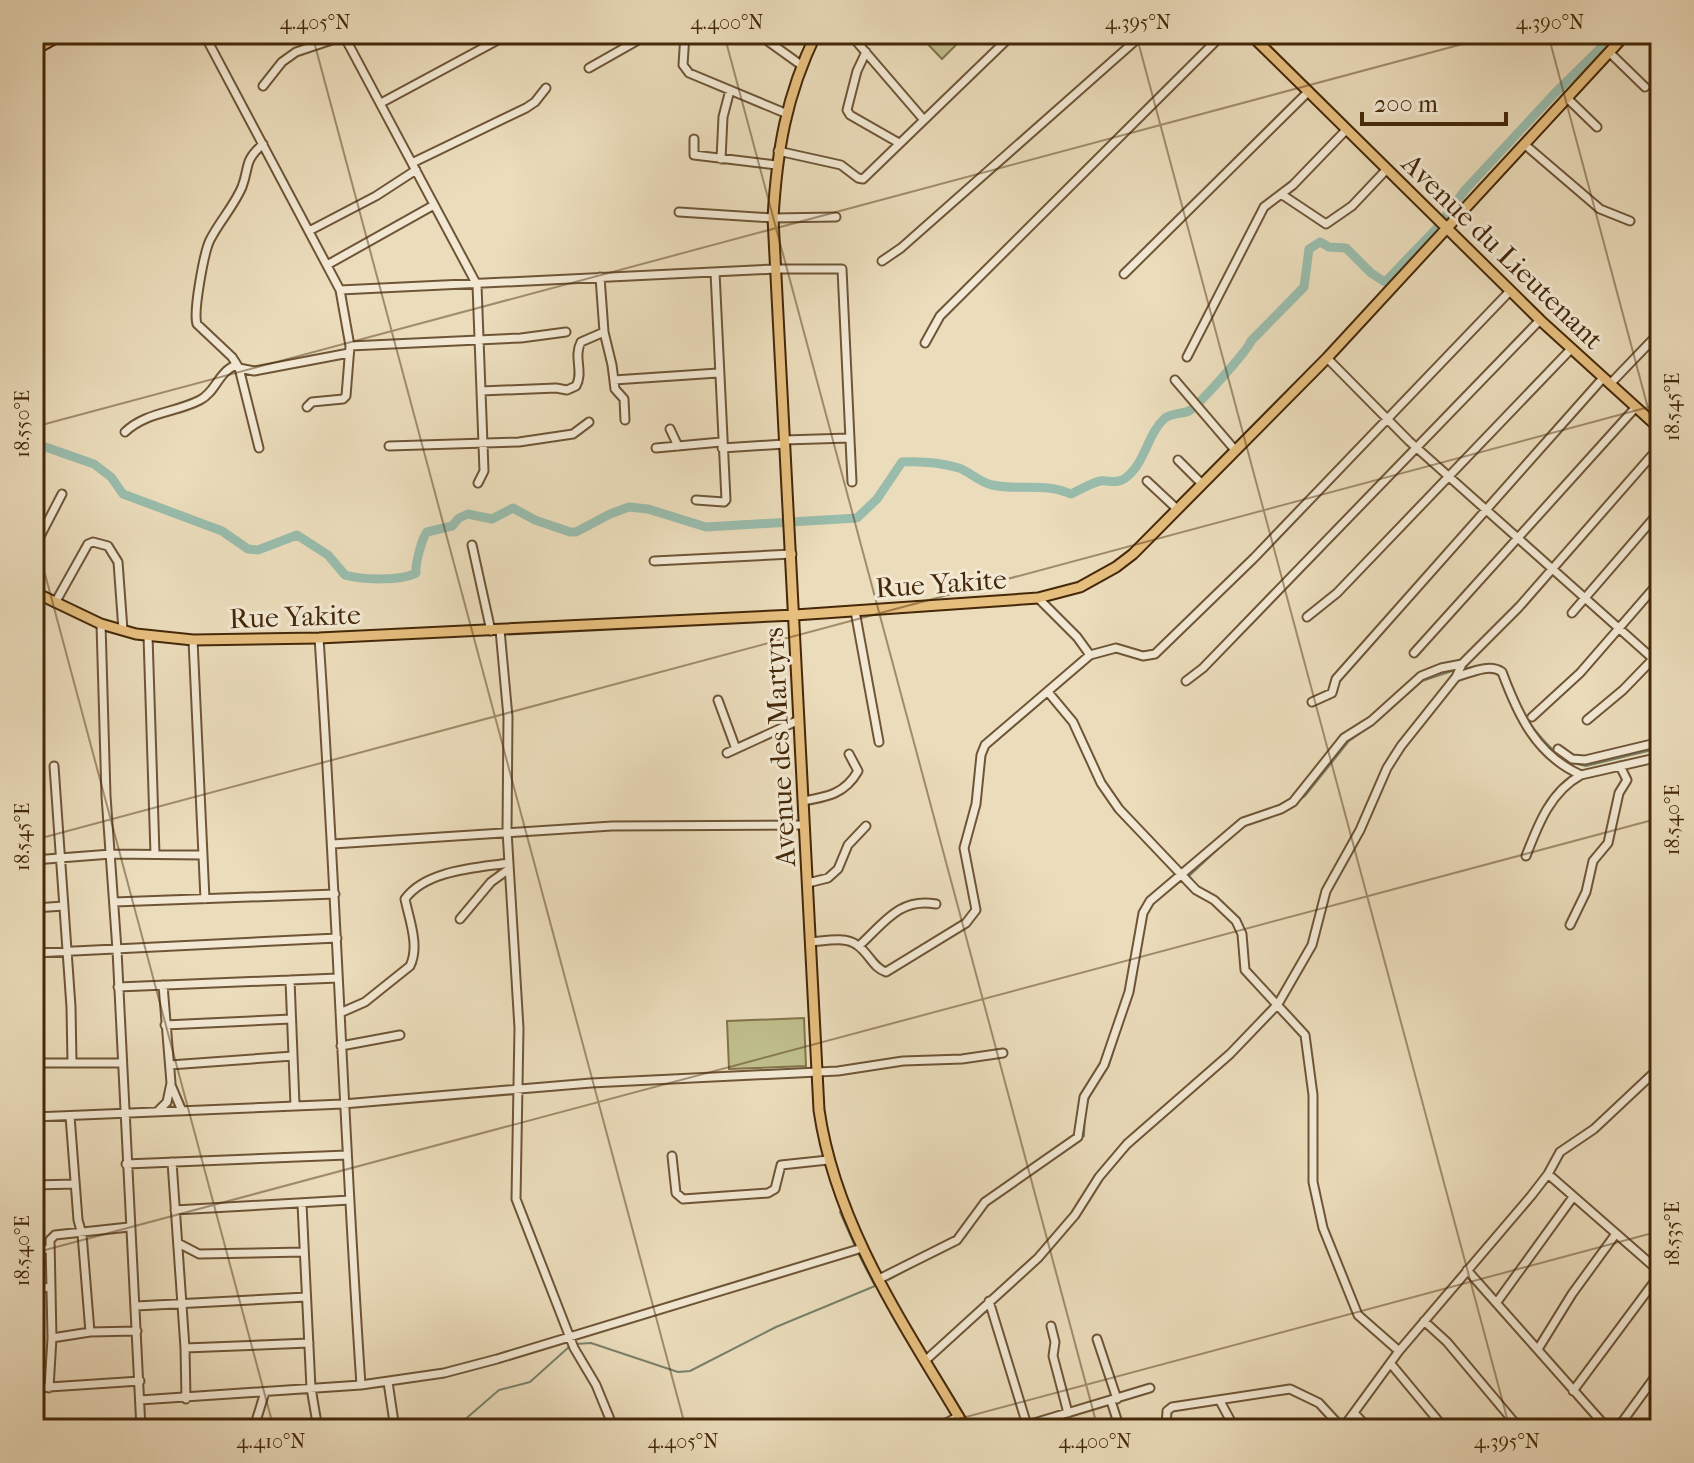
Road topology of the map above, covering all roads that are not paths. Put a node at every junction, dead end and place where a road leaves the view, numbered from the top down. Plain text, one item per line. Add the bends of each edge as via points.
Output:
1 (63, 34) edge
2 (204, 34) edge
3 (365, 34) edge
4 (509, 34) edge
5 (649, 34) edge
6 (685, 34) edge
7 (758, 34) edge
8 (816, 34) edge
9 (850, 34) edge
10 (1013, 34) edge
11 (1143, 34) edge
12 (1223, 34) edge
13 (1250, 34) edge
14 (1626, 34) edge
15 (345, 38) edge
16 (34, 50) edge
17 (866, 52) junction
18 (1609, 52) junction
19 (801, 65) junction
20 (589, 68) dead end
21 (263, 86) dead end
22 (1645, 87) dead end
23 (546, 88) dead end
24 (730, 90) junction
25 (1309, 91) junction
26 (1567, 98) junction
27 (381, 103) junction
28 (785, 113) junction
29 (924, 120) junction
30 (1597, 127) dead end
31 (1346, 130) junction
32 (694, 139) dead end
33 (899, 143) junction
34 (263, 144) junction
35 (1524, 144) junction
36 (778, 151) junction
37 (721, 159) junction
38 (776, 165) junction
39 (414, 167) junction
40 (1386, 170) junction
41 (1281, 194) junction
42 (434, 205) junction
43 (679, 212) dead end
44 (836, 217) dead end
45 (773, 218) junction
46 (1630, 221) dead end
47 (1443, 226) junction
48 (309, 231) junction
49 (882, 261) dead end
50 (327, 265) junction
51 (775, 269) junction
52 (715, 272) junction
53 (1124, 274) dead end
54 (600, 277) junction
55 (477, 285) junction
56 (340, 290) junction
57 (1510, 291) junction
58 (1540, 320) junction
59 (566, 332) dead end
60 (604, 332) junction
61 (1660, 332) edge
62 (479, 340) junction
63 (925, 343) dead end
64 (1571, 349) junction
65 (349, 350) junction
66 (1187, 357) dead end
67 (1327, 358) junction
68 (237, 366) junction
69 (718, 373) junction
70 (614, 380) junction
71 (1175, 380) dead end
72 (1606, 381) junction
73 (481, 391) junction
74 (307, 407) dead end
75 (1636, 407) junction
76 (625, 420) dead end
77 (1388, 421) junction
78 (589, 422) dead end
79 (670, 429) dead end
80 (1660, 429) edge
81 (125, 432) dead end
82 (850, 438) junction
83 (484, 442) junction
84 (784, 442) junction
85 (722, 445) junction
86 (389, 446) dead end
87 (678, 446) junction
88 (1660, 446) edge
89 (259, 448) dead end
90 (656, 448) dead end
91 (1417, 448) junction
92 (1235, 450) junction
93 (1178, 460) dead end
94 (1449, 476) junction
95 (1147, 481) dead end
96 (852, 482) dead end
97 (478, 483) dead end
98 (1202, 484) junction
99 (62, 494) dead end
100 (696, 500) dead end
101 (1177, 509) junction
102 (1487, 510) junction
103 (1660, 511) edge
104 (1518, 538) junction
105 (472, 545) dead end
106 (34, 548) edge
107 (792, 554) junction
108 (654, 561) dead end
109 (1552, 569) junction
110 (1660, 581) edge
111 (34, 592) edge
112 (1038, 598) junction
113 (1586, 600) junction
114 (55, 603) junction
115 (855, 611) junction
116 (1572, 613) dead end
117 (795, 615) junction
118 (1307, 617) dead end
119 (101, 624) junction
120 (1618, 628) junction
121 (123, 630) junction
122 (495, 630) junction
123 (148, 636) junction
124 (319, 638) junction
125 (193, 640) junction
126 (1660, 646) edge
127 (1414, 653) dead end
128 (1090, 655) junction
129 (1655, 660) edge
130 (1462, 664) junction
131 (1457, 675) junction
132 (1186, 681) dead end
133 (1048, 692) junction
134 (718, 700) dead end
135 (1312, 702) dead end
136 (1532, 717) dead end
137 (799, 720) junction
138 (1587, 720) dead end
139 (879, 742) dead end
140 (1660, 742) edge
141 (736, 749) junction
142 (1558, 749) dead end
143 (727, 753) dead end
144 (849, 754) dead end
145 (1660, 757) edge
146 (54, 766) dead end
147 (1620, 766) junction
148 (1581, 775) junction
149 (803, 801) junction
150 (804, 825) junction
151 (866, 826) dead end
152 (507, 831) junction
153 (333, 844) junction
154 (111, 854) junction
155 (155, 854) junction
156 (203, 855) junction
157 (1526, 856) dead end
158 (61, 859) junction
159 (34, 860) edge
160 (509, 866) junction
161 (1185, 877) junction
162 (808, 883) junction
163 (335, 894) junction
164 (205, 899) junction
165 (114, 902) junction
166 (936, 904) dead end
167 (64, 906) junction
168 (34, 908) edge
169 (460, 919) dead end
170 (1570, 925) dead end
171 (337, 938) junction
172 (811, 942) junction
173 (859, 946) junction
174 (117, 950) junction
175 (67, 952) junction
176 (34, 953) edge
177 (338, 978) junction
178 (290, 980) junction
179 (163, 985) junction
180 (118, 987) junction
181 (1278, 1004) junction
182 (340, 1013) junction
183 (291, 1019) junction
184 (165, 1025) junction
185 (400, 1035) dead end
186 (341, 1046) junction
187 (1003, 1053) dead end
188 (293, 1056) junction
189 (72, 1062) junction
190 (34, 1063) edge
191 (122, 1063) junction
192 (170, 1065) junction
193 (1660, 1067) edge
194 (816, 1071) junction
195 (171, 1083) junction
196 (519, 1089) junction
197 (343, 1104) junction
198 (295, 1105) junction
199 (158, 1111) junction
200 (182, 1111) junction
201 (123, 1113) junction
202 (70, 1116) junction
203 (34, 1117) edge
204 (347, 1155) junction
205 (672, 1156) dead end
206 (828, 1160) junction
207 (172, 1162) junction
208 (126, 1164) junction
209 (1548, 1174) junction
210 (75, 1184) junction
211 (34, 1185) edge
212 (1573, 1197) junction
213 (350, 1200) junction
214 (302, 1204) junction
215 (175, 1210) junction
216 (129, 1227) junction
217 (82, 1234) junction
218 (1615, 1235) junction
219 (178, 1243) junction
220 (862, 1248) junction
221 (48, 1249) junction
222 (34, 1250) edge
223 (304, 1252) junction
224 (1467, 1270) junction
225 (1660, 1273) edge
226 (879, 1279) junction
227 (51, 1287) junction
228 (34, 1289) edge
229 (306, 1297) junction
230 (989, 1301) junction
231 (1497, 1302) junction
232 (182, 1304) junction
233 (136, 1306) junction
234 (1424, 1321) junction
235 (1051, 1326) dead end
236 (137, 1331) junction
237 (90, 1332) junction
238 (52, 1338) junction
239 (1097, 1339) dead end
240 (572, 1342) junction
241 (309, 1343) junction
242 (185, 1348) junction
243 (1538, 1349) junction
244 (1399, 1351) junction
245 (926, 1360) junction
246 (1391, 1364) junction
247 (1660, 1370) edge
248 (140, 1381) junction
249 (388, 1382) junction
250 (361, 1385) junction
251 (34, 1388) edge
252 (49, 1388) junction
253 (311, 1388) junction
254 (1150, 1388) dead end
255 (1573, 1391) junction
256 (265, 1392) junction
257 (186, 1399) junction
258 (140, 1400) junction
259 (1114, 1400) junction
260 (1220, 1401) junction
261 (1068, 1413) junction
262 (1355, 1414) junction
263 (959, 1416) junction
264 (1027, 1425) junction
265 (141, 1429) edge
266 (257, 1429) edge
267 (318, 1429) edge
268 (395, 1429) edge
269 (614, 1429) edge
270 (935, 1429) edge
271 (966, 1429) edge
272 (1014, 1429) edge
273 (1120, 1429) edge
274 (1160, 1429) edge
275 (1235, 1429) edge
276 (1342, 1429) edge
277 (1369, 1429) edge
278 (1445, 1429) edge
279 (1520, 1429) edge
280 (1608, 1429) edge
281 (1617, 1429) edge

1 - 16 main road
2 - 34 street
3 - 15 street
4 - 27 street
5 - 20 street
6 - 24 street via 686,70
7 - 19 street
8 - 19 main road, Avenue des Martyrs
9 - 17 street
10 - 29 street
11 - 49 street
12 - 63 street via 940,316
13 - 25 main road, Avenue du Lieutenant
14 - 18 main road, Rue Yakite
15 - 21 street via 296,52
15 - 27 street
17 - 29 street
17 - 33 street via 847,110
18 - 22 street
18 - 26 main road, Rue Yakite
19 - 28 main road, Avenue des Martyrs
23 - 39 street via 526,108
24 - 28 street
24 - 37 street
25 - 31 main road, Avenue du Lieutenant
25 - 53 street
26 - 30 street
26 - 35 main road, Rue Yakite
27 - 39 street
28 - 36 main road, Avenue des Martyrs
29 - 33 street
31 - 40 main road, Avenue du Lieutenant
31 - 41 street
32 - 37 street via 694,155
33 - 36 street via 861,180 841,165
34 - 48 street
34 - 68 street via 252,154 243,185 208,242 196,307 197,324
35 - 46 street via 1600,209
35 - 47 main road, Rue Yakite
36 - 38 main road, Avenue des Martyrs
37 - 38 street
38 - 45 main road, Avenue des Martyrs
39 - 42 street
39 - 48 street via 376,196
40 - 41 street via 1352,206 1326,224
40 - 47 main road, Avenue du Lieutenant
41 - 66 street via 1264,207
42 - 50 street
42 - 55 street
43 - 45 street
44 - 45 street
45 - 51 main road, Avenue des Martyrs
47 - 57 main road, Avenue du Lieutenant
47 - 67 main road, Rue Yakite
48 - 50 street
50 - 56 street
51 - 52 street
51 - 82 street via 842,269
51 - 84 main road, Avenue des Martyrs
52 - 54 street
52 - 69 street
54 - 55 street
54 - 60 street
55 - 56 street
55 - 62 street
56 - 65 street
57 - 58 main road, Avenue du Lieutenant
57 - 77 street
58 - 64 main road, Avenue du Lieutenant
58 - 91 street
59 - 62 street
60 - 70 street
60 - 73 street via 581,342 576,386
61 - 72 street
62 - 65 street
62 - 73 street
64 - 72 main road, Avenue du Lieutenant
64 - 94 street
65 - 68 street via 254,371
65 - 74 street via 346,396
67 - 77 street
67 - 92 main road, Rue Yakite
68 - 81 street via 226,369 201,399 151,415
68 - 89 street
69 - 70 street
69 - 85 street
70 - 76 street via 624,399
71 - 92 street
72 - 75 main road, Avenue du Lieutenant
72 - 102 street
73 - 83 street
75 - 80 main road, Avenue du Lieutenant
75 - 104 street
77 - 91 street
77 - 128 street via 1155,654 1116,648
78 - 83 street via 573,434
79 - 87 street
82 - 84 street
82 - 96 street
83 - 86 street
83 - 97 street via 484,471
84 - 85 street
84 - 107 main road, Avenue des Martyrs
85 - 87 street
85 - 100 street via 726,500
87 - 90 street
88 - 109 street
91 - 94 street
91 - 132 street
92 - 98 main road, Rue Yakite
93 - 98 street
94 - 102 street
94 - 118 street via 1337,593
95 - 101 street
98 - 101 main road, Rue Yakite
99 - 106 street
101 - 112 main road, Rue Yakite via 1116,567 1080,587
102 - 104 street
102 - 135 street via 1336,679 1332,693
103 - 113 street
104 - 109 street
104 - 127 street
105 - 122 street
107 - 108 street
107 - 117 main road, Avenue des Martyrs
109 - 113 street
109 - 130 street
110 - 120 street
111 - 114 main road, Rue Yakite
112 - 115 main road, Rue Yakite
112 - 128 street
113 - 116 street
113 - 120 street
114 - 119 main road, Rue Yakite
114 - 121 street via 88,544 108,546 118,562
115 - 117 main road, Rue Yakite
115 - 139 street
117 - 122 main road, Rue Yakite
117 - 137 main road, Avenue des Martyrs
119 - 121 main road, Rue Yakite
119 - 154 street
120 - 129 street
120 - 136 street
121 - 123 main road, Rue Yakite
122 - 124 main road, Rue Yakite
122 - 152 street via 508,717
123 - 125 main road, Rue Yakite
123 - 155 street
124 - 125 main road, Rue Yakite
124 - 153 street
125 - 156 street
126 - 129 street
128 - 133 street
129 - 138 street
130 - 131 street
130 - 161 street via 1421,676 1344,738 1293,802 1243,822
131 - 148 street via 1488,668 1502,672 1514,708 1530,731 1560,764
131 - 181 street via 1387,768 1326,891 1312,945
133 - 161 street via 1073,722 1119,809
133 - 173 street via 982,750 964,848 976,901 973,916 886,972
134 - 141 street
137 - 141 street
137 - 149 main road, Avenue des Martyrs
140 - 142 street via 1585,760
141 - 143 street
144 - 149 street via 858,771 849,784 837,795
145 - 147 street
146 - 158 street
147 - 148 street
147 - 170 street via 1627,782 1619,793 1609,841 1593,861
148 - 157 street via 1562,787 1538,824
149 - 150 main road, Avenue des Martyrs
150 - 152 street
150 - 162 main road, Avenue des Martyrs
151 - 162 street via 848,845 838,869
152 - 153 street
152 - 160 street
153 - 163 street
154 - 155 street
154 - 158 street
154 - 165 street
155 - 156 street
156 - 164 street
158 - 159 street
158 - 167 street
160 - 169 street
160 - 182 street via 443,875 411,891 405,899 414,958 410,966 365,1002
160 - 196 street
161 - 181 street via 1236,921 1244,967
161 - 226 street via 1150,901 1143,913 1129,992 1104,1065 1084,1097 1078,1137 985,1202 957,1240
162 - 172 main road, Avenue des Martyrs
163 - 164 street
163 - 171 street
164 - 165 street
165 - 174 street
166 - 173 street via 905,905
167 - 168 street
167 - 175 street
171 - 174 street
171 - 177 street
172 - 173 street via 848,940
172 - 194 main road, Avenue des Martyrs
174 - 175 street
174 - 180 street
175 - 176 street
175 - 189 street
177 - 178 street
177 - 182 street
178 - 179 street
178 - 183 street
179 - 180 street
179 - 184 street
180 - 191 street
181 - 230 street via 1230,1054 1127,1144 1042,1253
181 - 244 street via 1308,1042 1313,1182 1324,1231 1358,1315
182 - 186 street
183 - 184 street
183 - 188 street
184 - 192 street
185 - 186 street
186 - 197 street
187 - 194 street
188 - 192 street
188 - 198 street
189 - 190 street
189 - 191 street
191 - 201 street
192 - 195 street
193 - 209 street via 1594,1129 1560,1152
194 - 196 street
194 - 206 main road, Avenue des Martyrs
195 - 199 street via 167,1102
195 - 200 street
196 - 197 street
196 - 240 street via 516,1199
197 - 198 street
197 - 204 street
198 - 200 street
199 - 200 street
199 - 201 street
201 - 202 street
201 - 208 street
202 - 203 street
202 - 210 street
204 - 207 street
204 - 213 street
205 - 206 street via 676,1193 683,1199 768,1193 775,1189 781,1165
206 - 220 main road, Avenue des Martyrs
207 - 208 street
207 - 215 street
208 - 216 street
209 - 212 street
209 - 224 street
210 - 211 street
210 - 217 street
212 - 218 street
212 - 231 street
213 - 214 street
213 - 250 street
214 - 215 street
214 - 223 street
215 - 219 street
216 - 217 street
216 - 233 street
217 - 221 street via 55,1235
217 - 237 street
218 - 225 street
218 - 243 street
219 - 223 street via 199,1254
219 - 232 street
220 - 226 main road, Avenue des Martyrs
220 - 240 street
221 - 222 street
221 - 227 street
223 - 229 street
224 - 231 street
224 - 234 street
225 - 255 street
226 - 245 main road, Avenue des Martyrs
227 - 228 street
227 - 238 street
229 - 232 street
229 - 241 street
230 - 245 street
230 - 264 street
231 - 243 street
232 - 233 street
232 - 242 street
233 - 236 street
234 - 244 street
234 - 279 street
235 - 261 street
236 - 237 street
236 - 248 street
237 - 238 street
238 - 252 street
239 - 259 street
240 - 249 street
240 - 269 street
241 - 242 street
241 - 253 street
242 - 257 street
243 - 255 street
244 - 246 street
245 - 263 main road, Avenue des Martyrs
246 - 262 street
246 - 278 street
247 - 281 street
248 - 252 street
248 - 258 street
249 - 250 street
249 - 268 street
250 - 253 street
251 - 252 street
253 - 256 street
253 - 267 street
254 - 259 street
255 - 280 street
256 - 257 street
256 - 266 street
257 - 258 street
258 - 265 street
259 - 261 street
259 - 273 street
260 - 274 street via 1169,1408 1166,1426
260 - 275 street
260 - 276 street via 1290,1389 1319,1403
261 - 264 street
262 - 276 street
262 - 277 street
263 - 270 street
263 - 271 main road, Avenue des Martyrs
264 - 272 street

